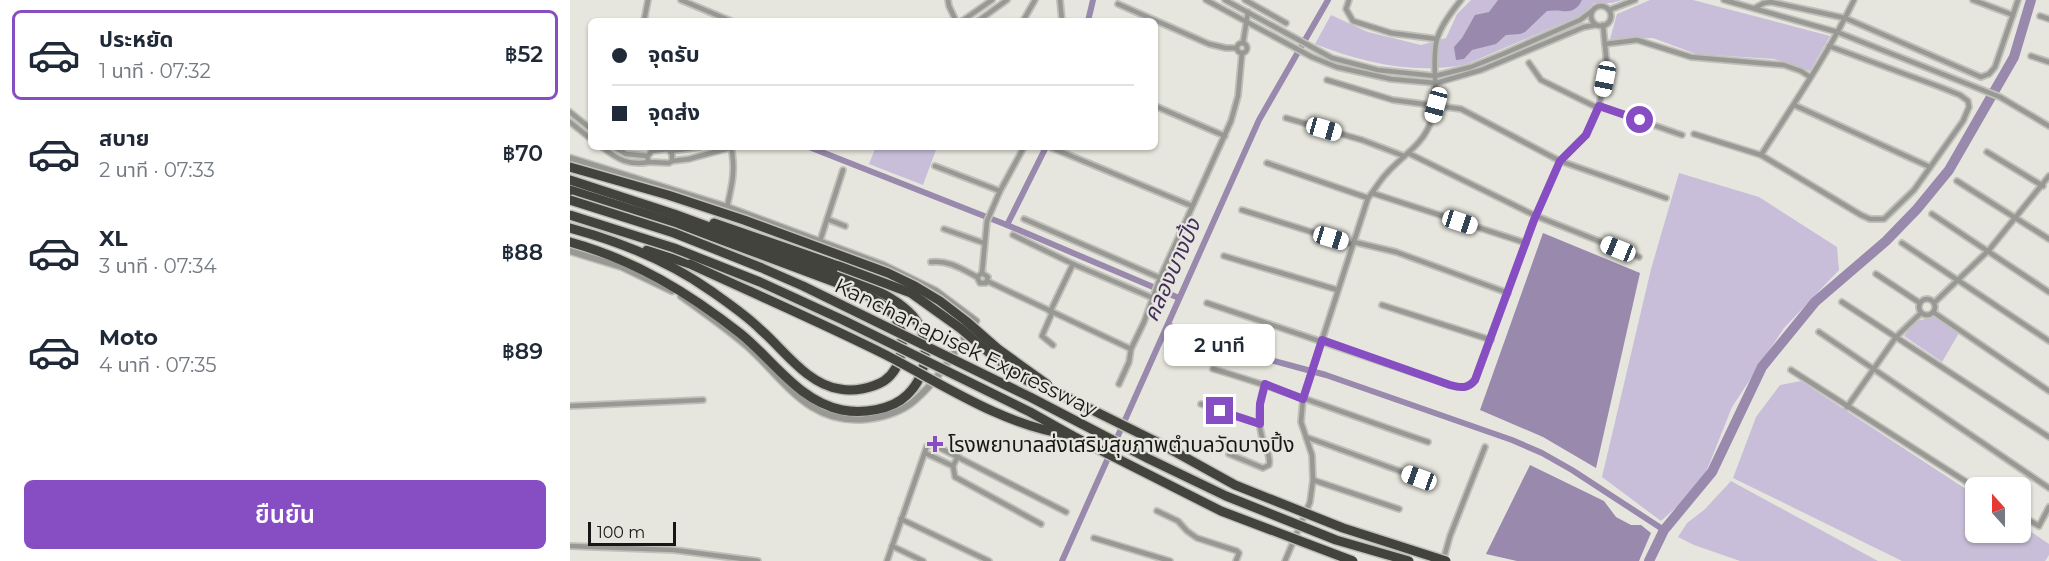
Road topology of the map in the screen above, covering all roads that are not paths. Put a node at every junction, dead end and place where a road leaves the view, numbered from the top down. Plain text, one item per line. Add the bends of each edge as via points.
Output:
1 (648, 0) edge
2 (681, 0) edge
3 (948, 0) edge
4 (992, 0) edge
5 (1007, 0) edge
6 (1035, 0) edge
7 (1060, 0) edge
8 (1206, 0) edge
9 (1225, 0) edge
10 (1245, 0) edge
11 (1348, 0) edge
12 (1461, 0) edge
13 (1635, 0) edge
14 (1724, 0) edge
15 (1854, 0) edge
16 (1973, 0) edge
17 (2018, 0) edge
18 (1118, 3) dead end
19 (1755, 8) junction
20 (1609, 10) junction
21 (1592, 11) junction
22 (1248, 12) junction
23 (2013, 15) junction
24 (2040, 16) dead end
25 (645, 18) edge
26 (724, 18) edge
27 (955, 18) edge
28 (966, 18) edge
29 (982, 18) edge
30 (1025, 18) edge
31 (1062, 18) edge
32 (1151, 18) edge
33 (1845, 18) junction
34 (2049, 19) edge
35 (1158, 21) edge
36 (1245, 21) junction
37 (1286, 23) dead end
38 (1596, 25) junction
39 (1603, 26) junction
40 (1837, 32) junction
41 (1437, 39) junction
42 (1243, 43) junction
43 (1605, 44) junction
44 (1829, 46) junction
45 (1237, 48) junction
46 (1242, 53) junction
47 (2031, 56) dead end
48 (1529, 63) dead end
49 (2049, 63) edge
50 (1436, 76) junction
51 (1810, 77) junction
52 (1327, 80) dead end
53 (1436, 83) junction
54 (1436, 105) junction
55 (1794, 105) junction
56 (1158, 107) edge
57 (1598, 107) junction
58 (570, 112) edge
59 (1286, 118) dead end
60 (570, 122) edge
61 (2049, 126) edge
62 (588, 127) edge
63 (1694, 134) dead end
64 (1682, 135) dead end
65 (1225, 136) junction
66 (588, 137) edge
67 (606, 150) edge
68 (619, 150) edge
69 (654, 150) edge
70 (676, 150) edge
71 (684, 150) edge
72 (720, 150) edge
73 (732, 150) edge
74 (1022, 150) edge
75 (1057, 150) edge
76 (671, 151) joint
77 (1987, 152) dead end
78 (1406, 154) junction
79 (1761, 155) junction
80 (647, 156) junction
81 (570, 158) edge
82 (681, 160) junction
83 (672, 161) junction
84 (1560, 161) junction
85 (649, 162) junction
86 (1267, 163) dead end
87 (935, 166) dead end
88 (1930, 166) junction
89 (570, 167) edge
90 (603, 169) junction
91 (843, 171) dead end
92 (2049, 176) edge
93 (570, 180) edge
94 (1957, 181) dead end
95 (2043, 186) junction
96 (570, 190) edge
97 (1000, 191) junction
98 (611, 192) junction
99 (1372, 193) junction
100 (1368, 198) junction
101 (1666, 198) dead end
102 (570, 200) edge
103 (1192, 206) junction
104 (728, 207) junction
105 (1242, 210) dead end
106 (570, 214) edge
107 (674, 214) junction
108 (1932, 214) dead end
109 (1536, 216) junction
110 (2016, 217) junction
111 (827, 219) junction
112 (1024, 219) dead end
113 (845, 226) dead end
114 (570, 228) edge
115 (944, 229) dead end
116 (581, 231) junction
117 (1013, 235) dead end
118 (2049, 239) edge
119 (820, 241) junction
120 (570, 242) edge
121 (984, 243) junction
122 (1526, 243) junction
123 (1902, 243) dead end
124 (1354, 244) junction
125 (570, 250) edge
126 (1989, 250) junction
127 (1224, 256) dead end
128 (1639, 257) dead end
129 (931, 262) dead end
130 (1073, 264) junction
131 (982, 273) junction
132 (1876, 274) dead end
133 (977, 277) junction
134 (1958, 278) junction
135 (1159, 280) junction
136 (987, 281) junction
137 (1338, 290) junction
138 (1508, 292) junction
139 (2049, 292) edge
140 (1153, 296) junction
141 (1842, 302) dead end
142 (1207, 303) dead end
143 (1920, 303) junction
144 (1934, 303) junction
145 (1382, 305) dead end
146 (1051, 312) junction
147 (1933, 312) junction
148 (1921, 313) junction
149 (1819, 332) dead end
150 (1896, 337) junction
151 (1491, 339) junction
152 (1322, 340) junction
153 (2049, 341) edge
154 (1053, 345) dead end
155 (1131, 349) junction
156 (1213, 369) dead end
157 (1872, 369) junction
158 (1791, 370) dead end
159 (1119, 384) dead end
160 (1265, 384) junction
161 (2049, 392) edge
162 (1064, 396) junction
163 (1303, 399) junction
164 (703, 400) dead end
165 (1201, 404) dead end
166 (570, 406) edge
167 (1847, 407) junction
168 (1260, 424) junction
169 (1071, 435) junction
170 (1306, 437) junction
171 (2049, 437) edge
172 (1428, 442) dead end
173 (1485, 447) dead end
174 (925, 453) junction
175 (1229, 454) dead end
176 (958, 456) junction
177 (953, 466) junction
178 (1419, 478) dead end
179 (1313, 480) junction
180 (1965, 481) edge
181 (2049, 488) edge
182 (2049, 507) edge
183 (1399, 508) dead end
184 (1157, 511) dead end
185 (1066, 512) dead end
186 (901, 519) junction
187 (2031, 521) edge
188 (1041, 524) dead end
189 (1094, 538) dead end
190 (570, 546) edge
191 (892, 546) junction
192 (1149, 558) edge
193 (758, 561) edge
194 (887, 561) edge
195 (923, 561) edge
196 (988, 561) edge
197 (1170, 561) edge
198 (1236, 561) edge
199 (1285, 561) edge
200 (1353, 561) edge
201 (1409, 561) edge
202 (1444, 561) edge

1 - 25 street
2 - 26 street
3 - 27 street
4 - 28 street
5 - 29 street
6 - 30 street
7 - 31 street
8 - 36 street
9 - 22 street
10 - 37 street
11 - 41 street via 1346,9 1353,21 1391,33
12 - 41 street
13 - 20 street
14 - 19 street
15 - 33 street
16 - 23 street
17 - 23 street
18 - 32 street
19 - 33 street via 1771,2
19 - 40 street
20 - 21 street via 1601,6
20 - 39 street via 1610,20
21 - 38 street
21 - 50 street via 1503,54
22 - 36 street
22 - 50 street via 1332,58 1378,70
23 - 33 street via 1995,67 1981,77
24 - 34 street
33 - 40 street
35 - 45 street via 1209,44
36 - 42 street
36 - 53 street via 1312,57 1353,72
38 - 39 street
38 - 53 street via 1481,70
39 - 43 street
40 - 44 street
40 - 61 street via 2000,97
41 - 50 street
42 - 45 street
42 - 46 street via 1248,48
43 - 51 street via 1637,40 1690,57 1784,65
43 - 57 street via 1607,66
44 - 51 street
44 - 88 street via 1968,101 1967,114
45 - 46 street
46 - 65 street via 1238,96
47 - 49 street
48 - 57 street via 1540,80
50 - 53 street
51 - 55 street
52 - 54 street via 1373,95
53 - 54 street
54 - 78 street via 1425,134
54 - 84 street via 1461,109
55 - 79 street
55 - 88 street
56 - 65 street
57 - 64 street
57 - 84 street via 1586,135
58 - 62 street
59 - 78 street
60 - 66 street
63 - 79 street
65 - 103 street
67 - 85 street via 626,162
68 - 80 street
69 - 80 street
70 - 76 street
71 - 82 street
72 - 82 street
73 - 104 street via 735,173
74 - 97 street
75 - 103 street
76 - 83 street
77 - 95 street
78 - 99 street
78 - 109 street
79 - 88 street via 1877,220 1892,214
80 - 85 street
81 - 90 street
82 - 83 street
83 - 85 street
84 - 101 street
84 - 109 street
86 - 100 street
87 - 97 street
89 - 162 highway, bridge via 744,220 888,273 949,308 998,350
90 - 98 street
90 - 104 street
91 - 111 street
92 - 95 street
93 - 98 highway
94 - 110 street
95 - 110 street
96 - 116 highway via 684,226 877,300 900,328 902,347 896,368 884,381 868,387 829,387 809,375 760,329 708,289 648,256
97 - 121 street via 985,227
98 - 107 highway
99 - 100 street
99 - 122 street
100 - 124 street
102 - 201 highway, Kanchanapisek Expressway, bridge via 674,233 762,267 1226,496 1336,540
103 - 135 street
104 - 119 street
105 - 124 street
106 - 169 highway, Kanchanapisek Expressway, bridge via 674,248 759,282
107 - 120 highway via 859,282 899,304 913,316 925,339 923,368 915,384 891,406 844,410 823,404 681,289 616,258
107 - 162 highway, bridge via 714,224 910,293 1019,376
108 - 126 street
109 - 122 street
109 - 128 street
110 - 118 street
110 - 126 street
111 - 113 street
111 - 119 street
112 - 135 street
114 - 116 highway
115 - 121 street
116 - 169 highway, bridge via 690,264 840,332 1017,421 1047,432
117 - 130 street
119 - 125 street via 921,282 976,321 928,388 906,407 861,419 836,417 811,407 744,344 675,292 622,267
121 - 131 street
122 - 138 street
123 - 134 street
124 - 137 street
124 - 138 street via 1396,252
126 - 134 street
126 - 139 street
127 - 137 street
129 - 133 street via 948,262
130 - 140 street
130 - 146 street
131 - 133 street
131 - 136 street
132 - 143 street
133 - 136 street via 980,283
134 - 144 street
134 - 153 street
135 - 140 street
136 - 146 street
137 - 152 street
138 - 151 street
140 - 155 street
141 - 150 street
142 - 152 street
143 - 144 street via 1927,299
143 - 148 street
144 - 147 street
145 - 151 street
146 - 154 street via 1042,336
146 - 155 street
147 - 148 street
147 - 161 street
148 - 150 street
149 - 157 street
150 - 157 street
150 - 171 street
151 - 152 street via 1475,380 1466,387 1450,385
152 - 163 street
155 - 159 street
156 - 160 street
157 - 167 street
157 - 181 street
158 - 167 street
160 - 163 street
160 - 168 street
162 - 202 highway, bridge via 1235,485 1343,528
163 - 170 street via 1301,422
163 - 172 street
164 - 166 street
165 - 168 street
167 - 180 street
168 - 175 street via 1269,465 1263,468
169 - 200 highway, Kanchanapisek Expressway, bridge via 1221,511
170 - 178 street
170 - 179 street via 1312,455
173 - 202 street
174 - 176 street via 932,444
174 - 177 street
174 - 186 street
176 - 177 street
176 - 185 street
177 - 188 street via 955,477 962,482
179 - 183 street
179 - 199 street via 1310,502
182 - 187 street via 2039,526
184 - 198 street via 1178,520 1197,538 1237,551
186 - 191 street
186 - 196 street
189 - 192 street
190 - 193 street via 674,550
191 - 194 street
191 - 195 street
192 - 197 street

